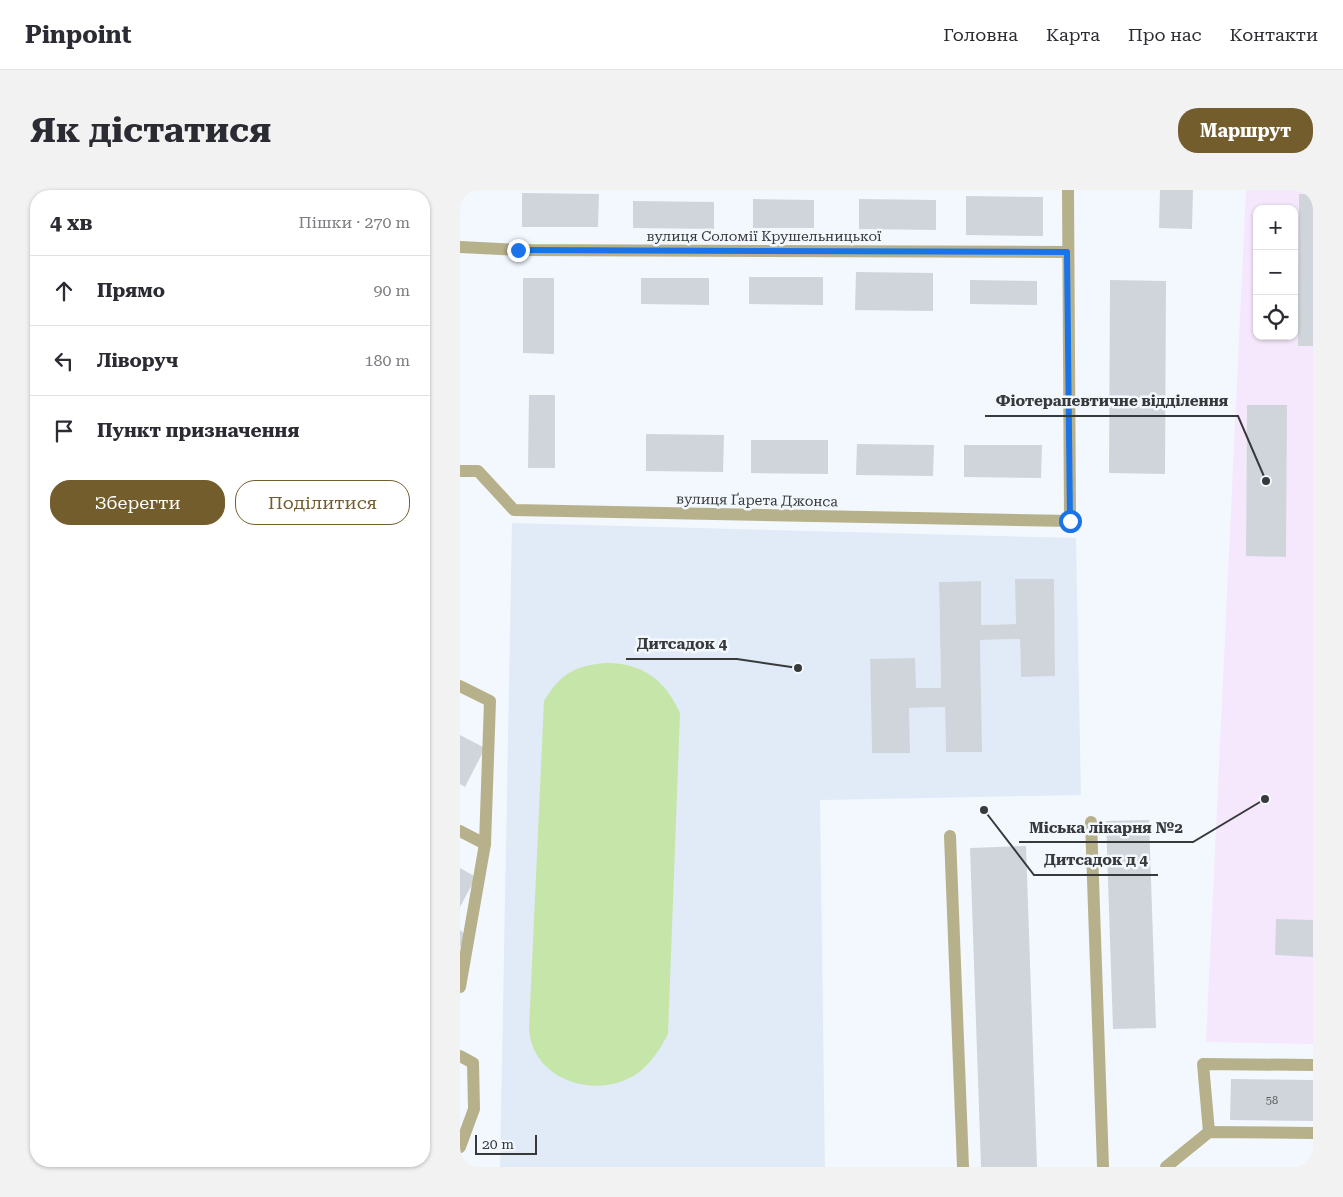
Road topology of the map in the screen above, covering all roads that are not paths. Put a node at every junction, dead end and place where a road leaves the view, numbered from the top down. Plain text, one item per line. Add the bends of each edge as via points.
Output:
1 (1068, 190) edge
2 (460, 246) edge
3 (1067, 252) junction
4 (460, 471) edge
5 (460, 686) edge
6 (1091, 822) dead end
7 (460, 831) edge
8 (950, 836) dead end
9 (485, 844) junction
10 (460, 986) edge
11 (460, 1056) edge
12 (1313, 1065) edge
13 (1209, 1132) junction
14 (1313, 1133) edge
15 (460, 1147) edge
16 (963, 1167) edge
17 (1104, 1167) edge
18 (1166, 1167) edge

1 - 3 street
2 - 3 street, вулиця Соломії Крушельницької via 518,250
3 - 4 street, вулиця Ґарета Джонса via 1070,521 514,510 478,471
5 - 9 street via 490,701
6 - 17 street
7 - 9 street
8 - 16 street
9 - 10 street
11 - 15 street via 473,1063 474,1109
12 - 13 street via 1203,1064
13 - 14 street
13 - 18 street

